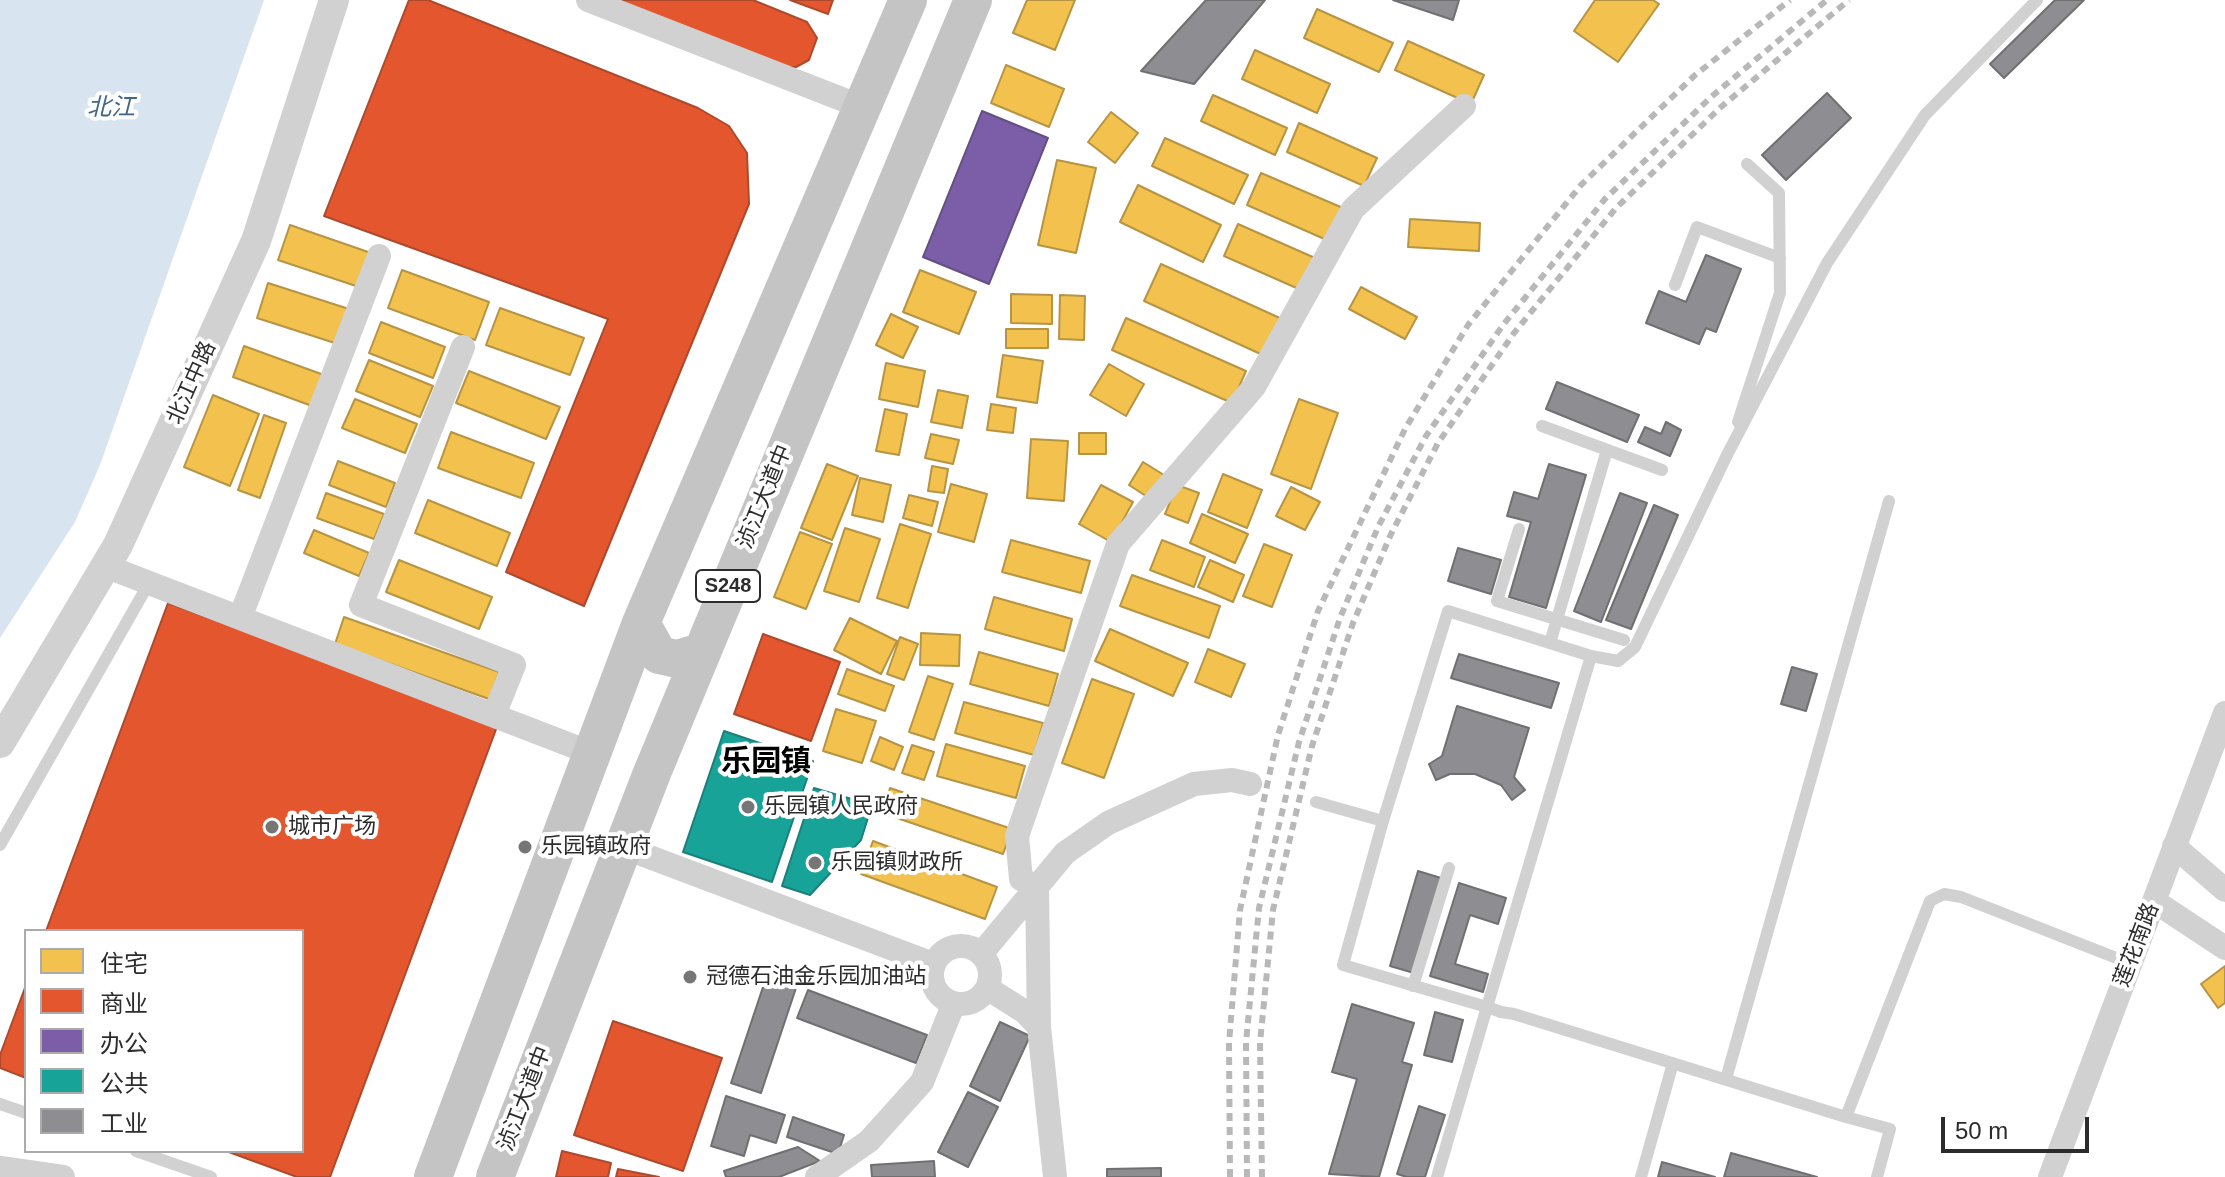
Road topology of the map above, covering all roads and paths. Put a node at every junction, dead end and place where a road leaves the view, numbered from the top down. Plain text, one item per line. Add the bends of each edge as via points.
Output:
1 (334, 0) edge
2 (588, 0) edge
3 (908, 0) edge
4 (973, 0) edge
5 (2037, 0) edge
6 (1464, 106) dead end
7 (862, 107) junction
8 (1747, 164) dead end
9 (379, 256) dead end
10 (1780, 258) junction
11 (1675, 285) dead end
12 (463, 347) dead end
13 (1542, 426) dead end
14 (1607, 450) junction
15 (1727, 455) junction
16 (1662, 470) dead end
17 (1889, 501) dead end
18 (1519, 529) dead end
19 (105, 566) junction
20 (149, 583) junction
21 (240, 618) junction
22 (1557, 619) junction
23 (641, 623) junction
24 (1624, 640) dead end
25 (1550, 643) junction
26 (701, 652) junction
27 (1591, 656) junction
28 (2225, 713) edge
29 (494, 715) junction
30 (0, 743) edge
31 (591, 753) junction
32 (652, 773) junction
33 (1250, 784) dead end
34 (1316, 802) dead end
35 (1383, 821) junction
36 (0, 845) edge
37 (2174, 846) junction
38 (623, 847) junction
39 (1449, 868) dead end
40 (1037, 887) junction
41 (2225, 890) edge
42 (2154, 901) junction
43 (2225, 948) edge
44 (981, 954) junction
45 (2129, 963) junction
46 (933, 964) junction
47 (1413, 986) junction
48 (987, 988) junction
49 (954, 1003) junction
50 (1487, 1007) junction
51 (1039, 1027) junction
52 (1673, 1063) junction
53 (1726, 1079) junction
54 (0, 1104) edge
55 (24, 1112) edge
56 (1846, 1117) junction
57 (142, 1153) edge
58 (1, 1168) edge
59 (63, 1177) edge
60 (211, 1177) edge
61 (433, 1177) edge
62 (495, 1177) edge
63 (817, 1177) edge
64 (1055, 1177) edge
65 (1437, 1177) edge
66 (1641, 1177) edge
67 (1877, 1177) edge
68 (2050, 1177) edge

1 - 19 street, 北江中路 via 256,241
2 - 7 street
3 - 7 main road, S248
4 - 26 main road, 浈江大道中 / S248
5 - 15 lane via 1925,115 1827,263
6 - 40 street via 1353,209 1254,387 1118,544 1017,836 1021,879
7 - 23 main road, S248
8 - 10 lane via 1779,193
9 - 21 street
10 - 11 lane via 1697,227
10 - 15 lane via 1780,293
12 - 29 street via 361,605 514,665
13 - 14 lane
14 - 16 lane
14 - 22 lane
15 - 27 lane via 1635,647 1618,661
17 - 53 lane
18 - 22 lane via 1497,601
19 - 20 street
19 - 30 street, 北江中路
20 - 21 street
20 - 36 lane
21 - 29 street
22 - 24 lane
22 - 25 lane
23 - 26 main road via 659,655 677,659
23 - 31 main road, S248
25 - 27 lane
25 - 35 lane via 1448,611
26 - 32 main road, 浈江大道中 / S248
27 - 50 lane
28 - 37 street, 莲花南路
29 - 31 street
31 - 32 main road via 628,744
31 - 61 main road, S248
32 - 38 main road, 浈江大道中 / S248
33 - 40 street via 1194,784 1108,823 1065,853
34 - 35 lane
35 - 47 lane via 1343,965
37 - 41 street
37 - 42 street, 莲花南路
38 - 46 street
38 - 62 main road, 浈江大道中 / S248
39 - 47 lane
40 - 44 street
40 - 51 street
42 - 43 street
42 - 45 street, 莲花南路
44 - 46 street via 955,946
44 - 48 street via 989,970
45 - 56 lane via 1961,897 1944,894 1930,901
45 - 68 street, 莲花南路
46 - 49 street via 932,984 944,1000
47 - 50 lane
48 - 49 street via 974,1001
48 - 51 street
49 - 63 street via 922,1082 869,1141
50 - 52 lane
50 - 65 lane
51 - 64 street
52 - 53 lane
52 - 66 lane
53 - 56 lane
54 - 55 lane
56 - 67 lane via 1890,1129
57 - 60 lane
58 - 59 street

